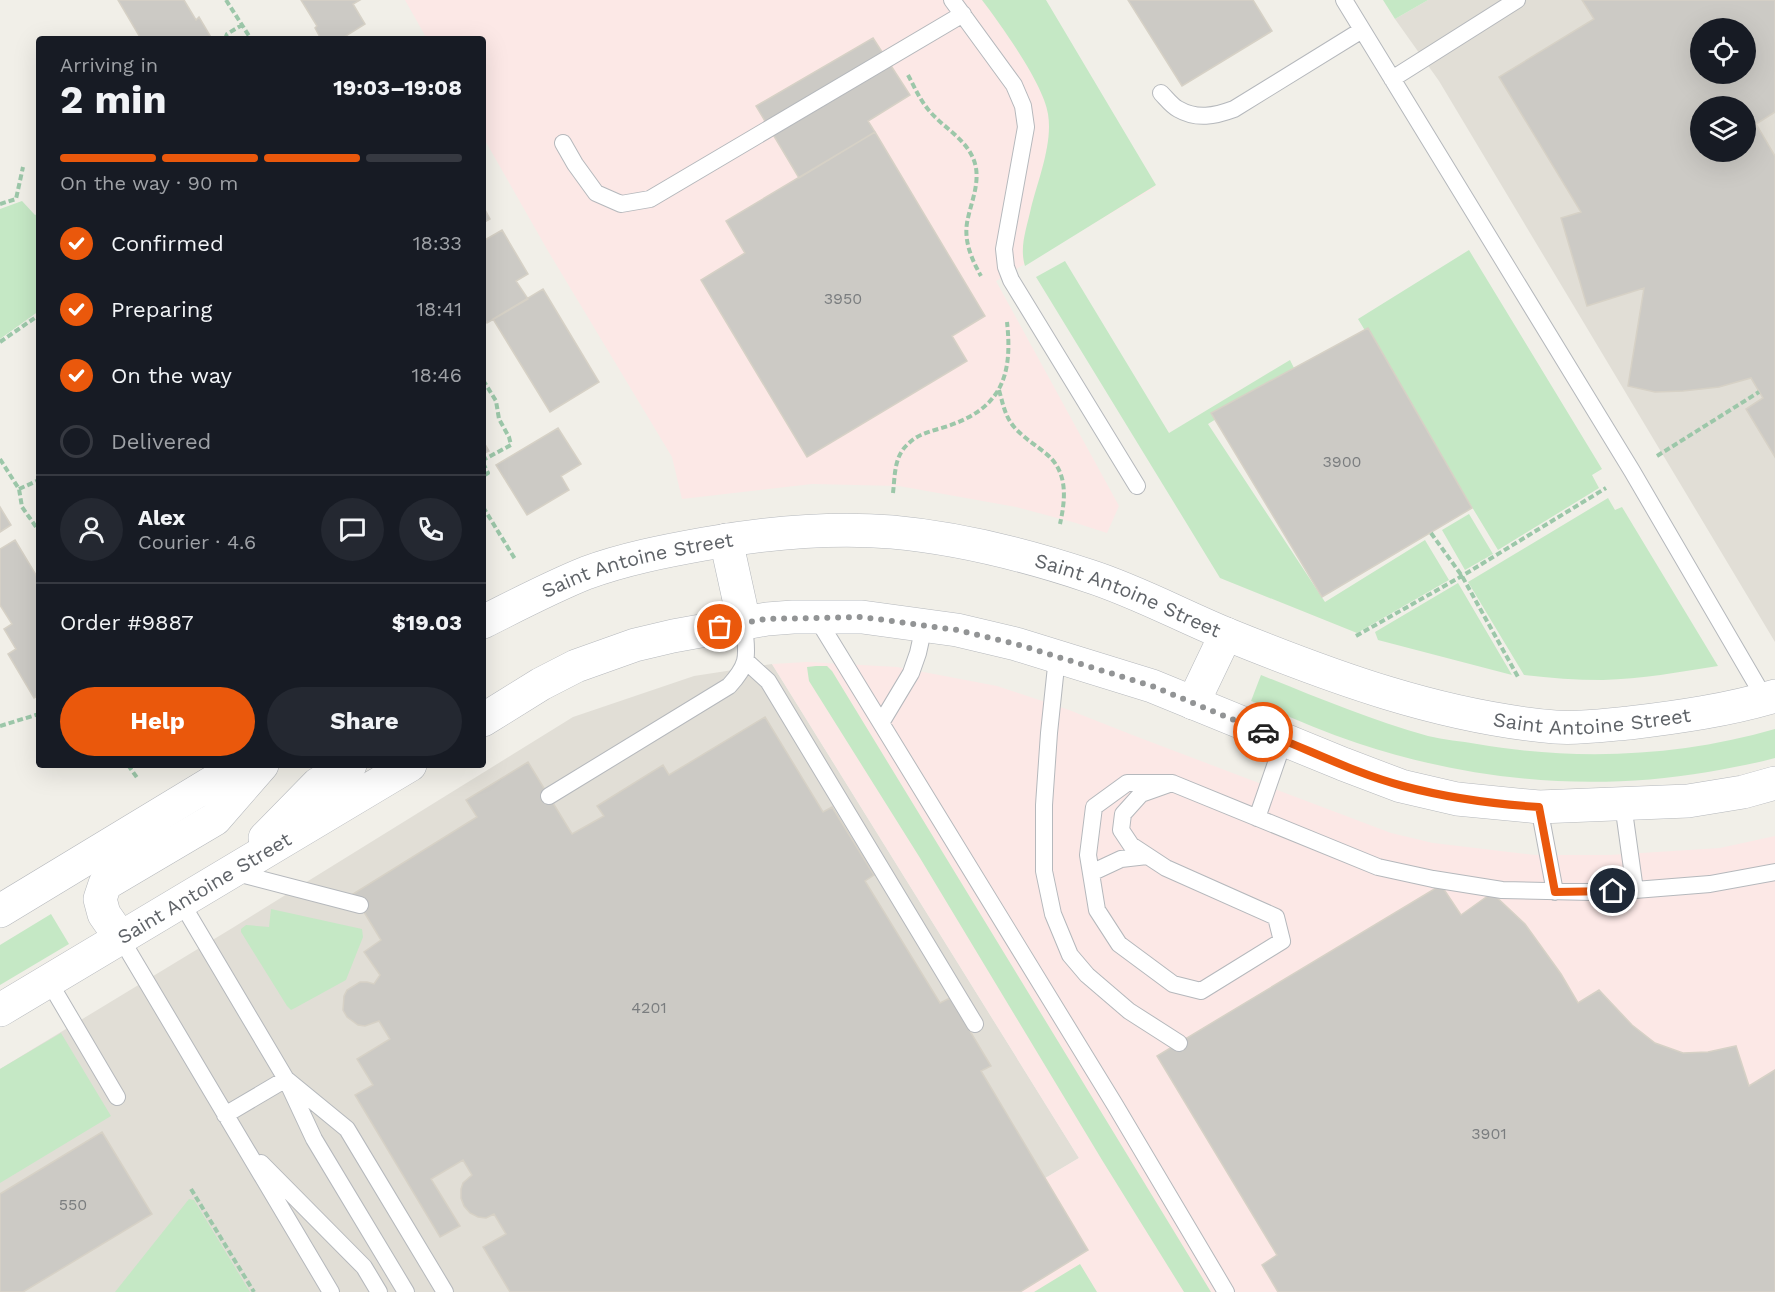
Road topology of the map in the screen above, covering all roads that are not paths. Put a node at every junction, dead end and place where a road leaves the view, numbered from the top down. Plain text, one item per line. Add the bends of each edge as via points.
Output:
1 (952, 0) edge
2 (1344, 0) edge
3 (1517, 0) edge
4 (963, 14) junction
5 (1362, 30) junction
6 (1392, 80) junction
7 (1161, 93) dead end
8 (563, 143) dead end
9 (1137, 486) dead end
10 (726, 540) junction
11 (816, 617) junction
12 (486, 620) edge
13 (744, 622) junction
14 (924, 626) junction
15 (1226, 634) junction
16 (1057, 657) junction
17 (746, 661) junction
18 (1770, 697) edge
19 (1192, 703) junction
20 (486, 718) edge
21 (881, 723) junction
22 (1284, 740) junction
23 (236, 768) edge
24 (259, 768) edge
25 (345, 768) edge
26 (405, 768) edge
27 (1172, 783) junction
28 (1775, 783) edge
29 (549, 796) dead end
30 (1623, 804) junction
31 (1539, 807) junction
32 (1257, 818) junction
33 (1147, 856) junction
34 (232, 871) junction
35 (1775, 872) edge
36 (1091, 873) junction
37 (1635, 890) junction
38 (1555, 892) junction
39 (181, 902) junction
40 (360, 905) dead end
41 (0, 911) edge
42 (120, 937) junction
43 (48, 980) junction
44 (0, 1010) edge
45 (975, 1024) dead end
46 (1179, 1043) dead end
47 (286, 1079) junction
48 (117, 1097) dead end
49 (225, 1115) junction
50 (243, 1144) junction
51 (331, 1292) edge
52 (379, 1292) edge
53 (406, 1292) edge
54 (445, 1292) edge
55 (1226, 1292) edge

1 - 4 lane
2 - 5 lane
3 - 6 lane
4 - 8 lane via 650,199 621,204 596,193
4 - 9 lane via 1014,85 1023,106 1026,127 1005,249 1006,267
5 - 6 lane
5 - 7 lane via 1234,109 1213,116 1177,109
6 - 18 lane
10 - 12 street, Saint Antoine Street via 588,572
10 - 13 street
10 - 15 street, Saint Antoine Street via 835,531 931,537 1028,557 1092,577
11 - 13 street
11 - 14 street via 862,617
11 - 21 lane
13 - 17 lane
13 - 20 street via 635,645 576,666
14 - 16 street via 957,630
14 - 21 lane via 911,673
15 - 18 street, Saint Antoine Street via 1417,702 1558,727 1660,719
15 - 19 street
16 - 19 street via 1152,686
16 - 46 lane via 1044,805 1044,871 1053,914 1070,955 1087,975 1129,1011
17 - 29 lane via 729,686
17 - 45 lane via 768,681
19 - 22 street
21 - 55 lane
22 - 31 street via 1401,786 1457,799
22 - 32 lane
23 - 41 street
24 - 42 street via 215,819 105,884 100,899
25 - 34 street via 318,784
26 - 34 street, Saint Antoine Street
27 - 32 lane
27 - 33 lane via 1141,794 1124,814 1121,830 1131,845
27 - 36 lane via 1127,783 1094,807 1088,855
28 - 30 street via 1688,801
30 - 31 street
30 - 37 lane
31 - 38 lane
32 - 38 lane via 1378,867 1502,890
33 - 36 lane via 1121,859
33 - 36 lane via 1276,917 1282,942 1201,991 1173,984 1119,944 1097,910
34 - 39 street, Saint Antoine Street
34 - 40 lane
35 - 37 lane via 1710,884
37 - 38 lane
39 - 42 street, Saint Antoine Street
39 - 47 lane
42 - 43 street, Saint Antoine Street
42 - 49 lane
43 - 44 street, Saint Antoine Street
43 - 48 lane
47 - 49 lane
47 - 53 lane via 314,1139
47 - 54 lane via 347,1129
49 - 50 lane
50 - 51 lane
50 - 52 lane via 364,1267

